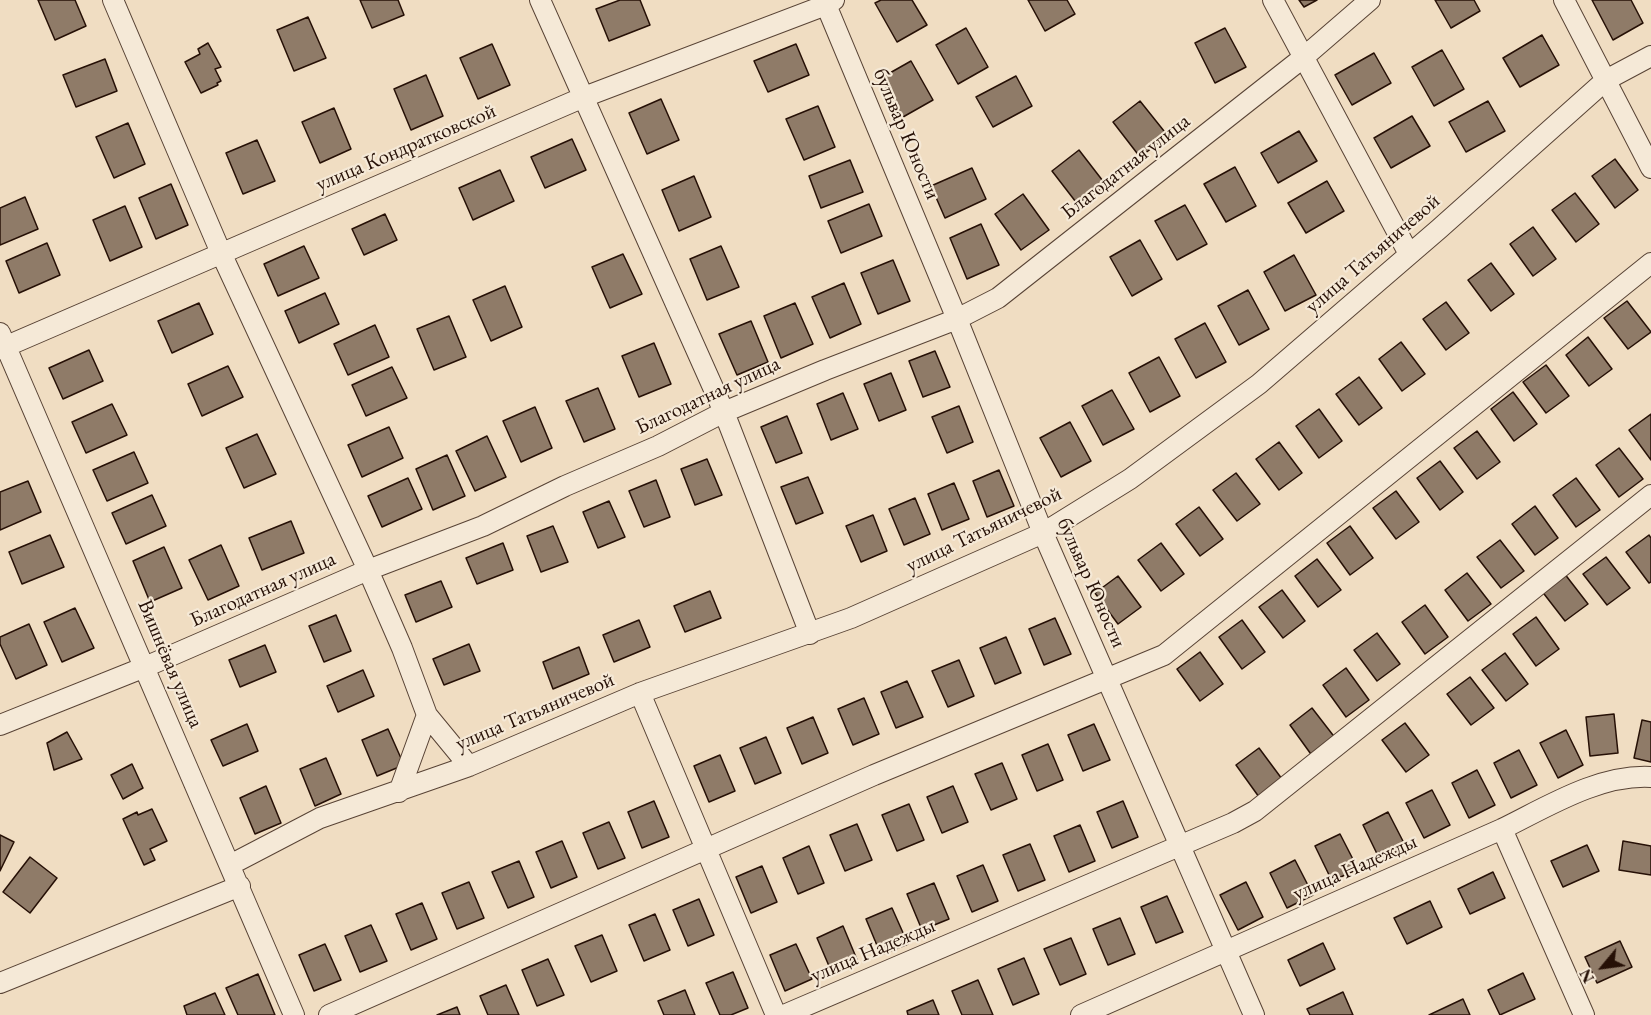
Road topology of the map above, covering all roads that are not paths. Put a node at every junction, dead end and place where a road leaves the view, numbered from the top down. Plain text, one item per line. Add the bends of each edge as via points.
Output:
1 (113, 0) edge
2 (540, 0) edge
3 (1273, 0) edge
4 (1371, 0) edge
5 (1564, 0) edge
6 (828, 2) edge
7 (1651, 56) edge
8 (1304, 57) junction
9 (1606, 80) junction
10 (584, 97) junction
11 (1651, 168) edge
12 (222, 253) junction
13 (1408, 254) junction
14 (1651, 263) edge
15 (957, 319) junction
16 (2, 343) edge
17 (724, 412) junction
18 (1651, 495) edge
19 (1042, 533) junction
20 (368, 570) junction
21 (810, 634) junction
22 (145, 667) junction
23 (1107, 679) junction
24 (640, 693) junction
25 (427, 715) junction
26 (0, 725) edge
27 (469, 766) junction
28 (1651, 777) edge
29 (399, 792) junction
30 (1502, 829) junction
31 (1180, 846) junction
32 (706, 850) junction
33 (230, 865) junction
34 (240, 886) junction
35 (1226, 952) junction
36 (0, 983) edge
37 (294, 1015) edge
38 (329, 1015) edge
39 (776, 1015) edge
40 (784, 1015) edge
41 (1081, 1015) edge
42 (1254, 1015) edge
43 (1584, 1015) edge

1 - 12 street
2 - 10 street
3 - 8 street
4 - 8 street, Благодатная улица
5 - 9 street
6 - 10 street, улица Кондратковской
6 - 15 street, бульвар Юности
7 - 9 street, улица Татьяничевой
8 - 13 street
8 - 15 street, Благодатная улица via 999,298
9 - 11 street
9 - 13 street, улица Татьяничевой
10 - 12 street, улица Кондратковской
10 - 17 street
12 - 16 street, улица Кондратковской
12 - 20 street
13 - 19 street, улица Татьяничевой via 1259,384 1130,479
14 - 23 street via 1164,655
15 - 17 street, Благодатная улица
15 - 19 street, бульвар Юности
16 - 22 street, Вишнёвая улица
17 - 20 street, Благодатная улица via 483,525
17 - 21 street
18 - 31 street via 1255,811
19 - 21 street, улица Татьяничевой
19 - 23 street, бульвар Юности
20 - 22 street, Благодатная улица
20 - 25 street
21 - 24 street, улица Татьяничевой
22 - 26 street, Благодатная улица
22 - 33 street, Вишнёвая улица
23 - 31 street, бульвар Юности
23 - 32 street via 874,775
24 - 27 street, улица Татьяничевой
24 - 32 street
25 - 27 street
25 - 29 street
27 - 29 street, улица Татьяничевой
28 - 30 street, улица Надежды via 1605,783
29 - 33 street, улица Татьяничевой via 320,818
30 - 35 street, улица Надежды
30 - 43 street
31 - 35 street, бульвар Юности
31 - 40 street, улица Надежды
32 - 38 street
32 - 39 street
33 - 34 street, Вишнёвая улица
34 - 36 street
34 - 37 street, Вишнёвая улица
35 - 41 street, улица Надежды
35 - 42 street, бульвар Юности

